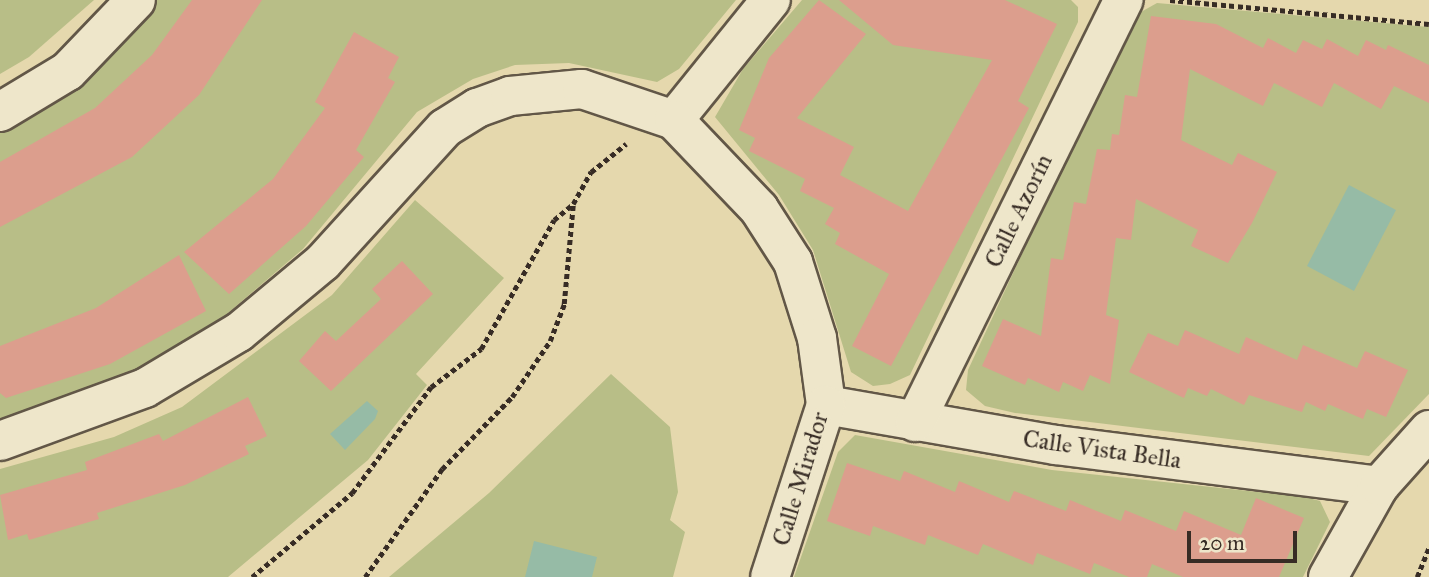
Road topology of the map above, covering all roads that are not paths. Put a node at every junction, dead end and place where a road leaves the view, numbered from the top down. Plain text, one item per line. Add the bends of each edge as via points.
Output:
1 (136, 0) edge
2 (771, 0) edge
3 (1124, 0) edge
4 (0, 112) edge
5 (663, 114) junction
6 (825, 405) junction
7 (915, 422) junction
8 (1429, 430) edge
9 (0, 441) edge
10 (1379, 486) junction
11 (770, 577) edge
12 (1328, 577) edge

1 - 4 street via 68,71
2 - 5 street
3 - 7 street, Calle Azorín
5 - 6 street, Calle Mirador via 759,209 793,262 817,338
5 - 9 street via 582,89 510,96 477,108 445,128 323,262 239,332 145,388
6 - 7 street, Calle Vista Bella
6 - 11 street, Calle Mirador
7 - 10 street, Calle Vista Bella
8 - 10 street
10 - 12 street

